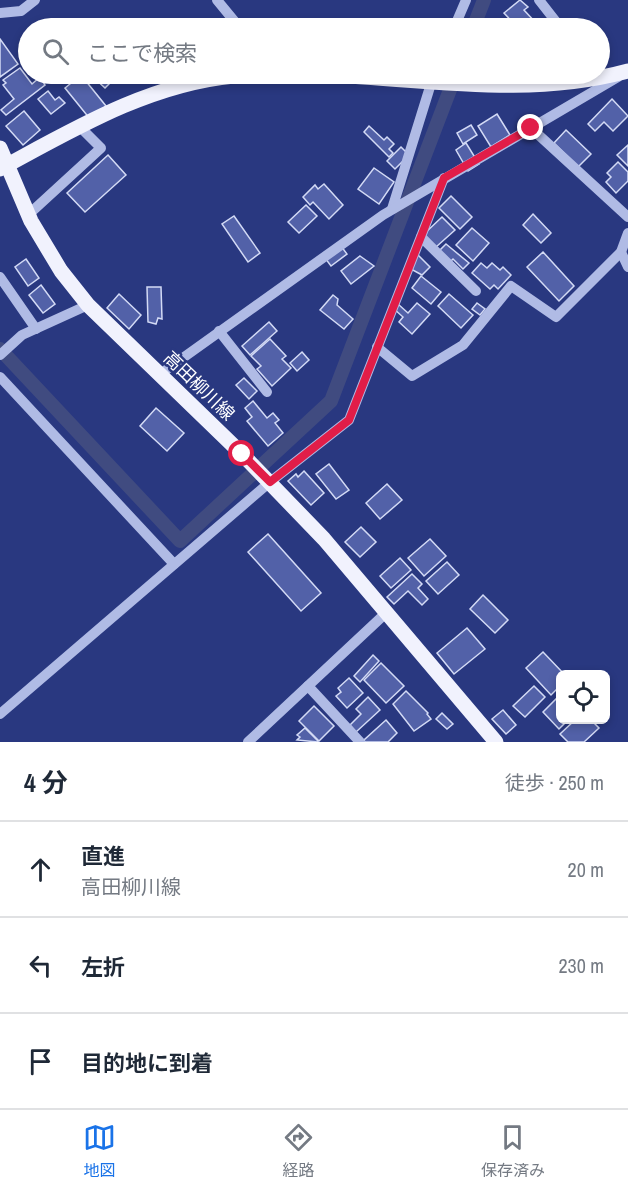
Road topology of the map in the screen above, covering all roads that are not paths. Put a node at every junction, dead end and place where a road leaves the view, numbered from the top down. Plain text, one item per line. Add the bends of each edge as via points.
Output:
1 (35, 0) edge
2 (217, 0) edge
3 (466, 0) edge
4 (539, 0) edge
5 (0, 13) edge
6 (232, 18) edge
7 (458, 18) edge
8 (553, 18) edge
9 (627, 72) edge
10 (610, 74) edge
11 (610, 82) edge
12 (187, 84) edge
13 (433, 84) edge
14 (475, 84) edge
15 (494, 84) edge
16 (606, 84) edge
17 (80, 127) junction
18 (531, 128) junction
19 (0, 148) edge
20 (4, 167) edge
21 (444, 178) junction
22 (387, 212) junction
23 (28, 215) junction
24 (628, 217) edge
25 (628, 233) edge
26 (421, 237) junction
27 (621, 252) junction
28 (628, 267) edge
29 (0, 277) edge
30 (476, 291) dead end
31 (88, 305) junction
32 (36, 329) junction
33 (219, 332) junction
34 (377, 347) junction
35 (0, 355) edge
36 (159, 375) junction
37 (0, 377) edge
38 (267, 392) dead end
39 (270, 482) junction
40 (174, 564) junction
41 (387, 612) junction
42 (308, 686) junction
43 (0, 714) edge
44 (248, 742) edge
45 (360, 742) edge
46 (496, 742) edge

1 - 5 street via 21,11
2 - 6 street
3 - 7 street
4 - 8 street
9 - 10 main road
9 - 11 street
12 - 17 main road via 112,109
13 - 22 street
14 - 15 main road
16 - 18 street
17 - 20 main road
17 - 23 street via 101,148
18 - 21 street
18 - 24 street
19 - 20 main road, 高田柳川線
20 - 23 main road, 高田柳川線
21 - 22 street
21 - 26 street
22 - 33 street
23 - 31 main road, 高田柳川線 via 61,271
25 - 27 street
26 - 30 street
26 - 34 street
27 - 28 street
27 - 34 street via 556,316 511,286 463,345 412,376
29 - 32 street
31 - 32 street
31 - 36 main road, 高田柳川線
32 - 35 street via 22,335
33 - 36 street
33 - 38 street
34 - 39 street via 349,420
36 - 39 main road, 高田柳川線
37 - 40 street
39 - 40 street
39 - 41 main road, 高田柳川線
40 - 43 street
41 - 42 street
41 - 46 main road, 高田柳川線
42 - 44 street
42 - 45 street

